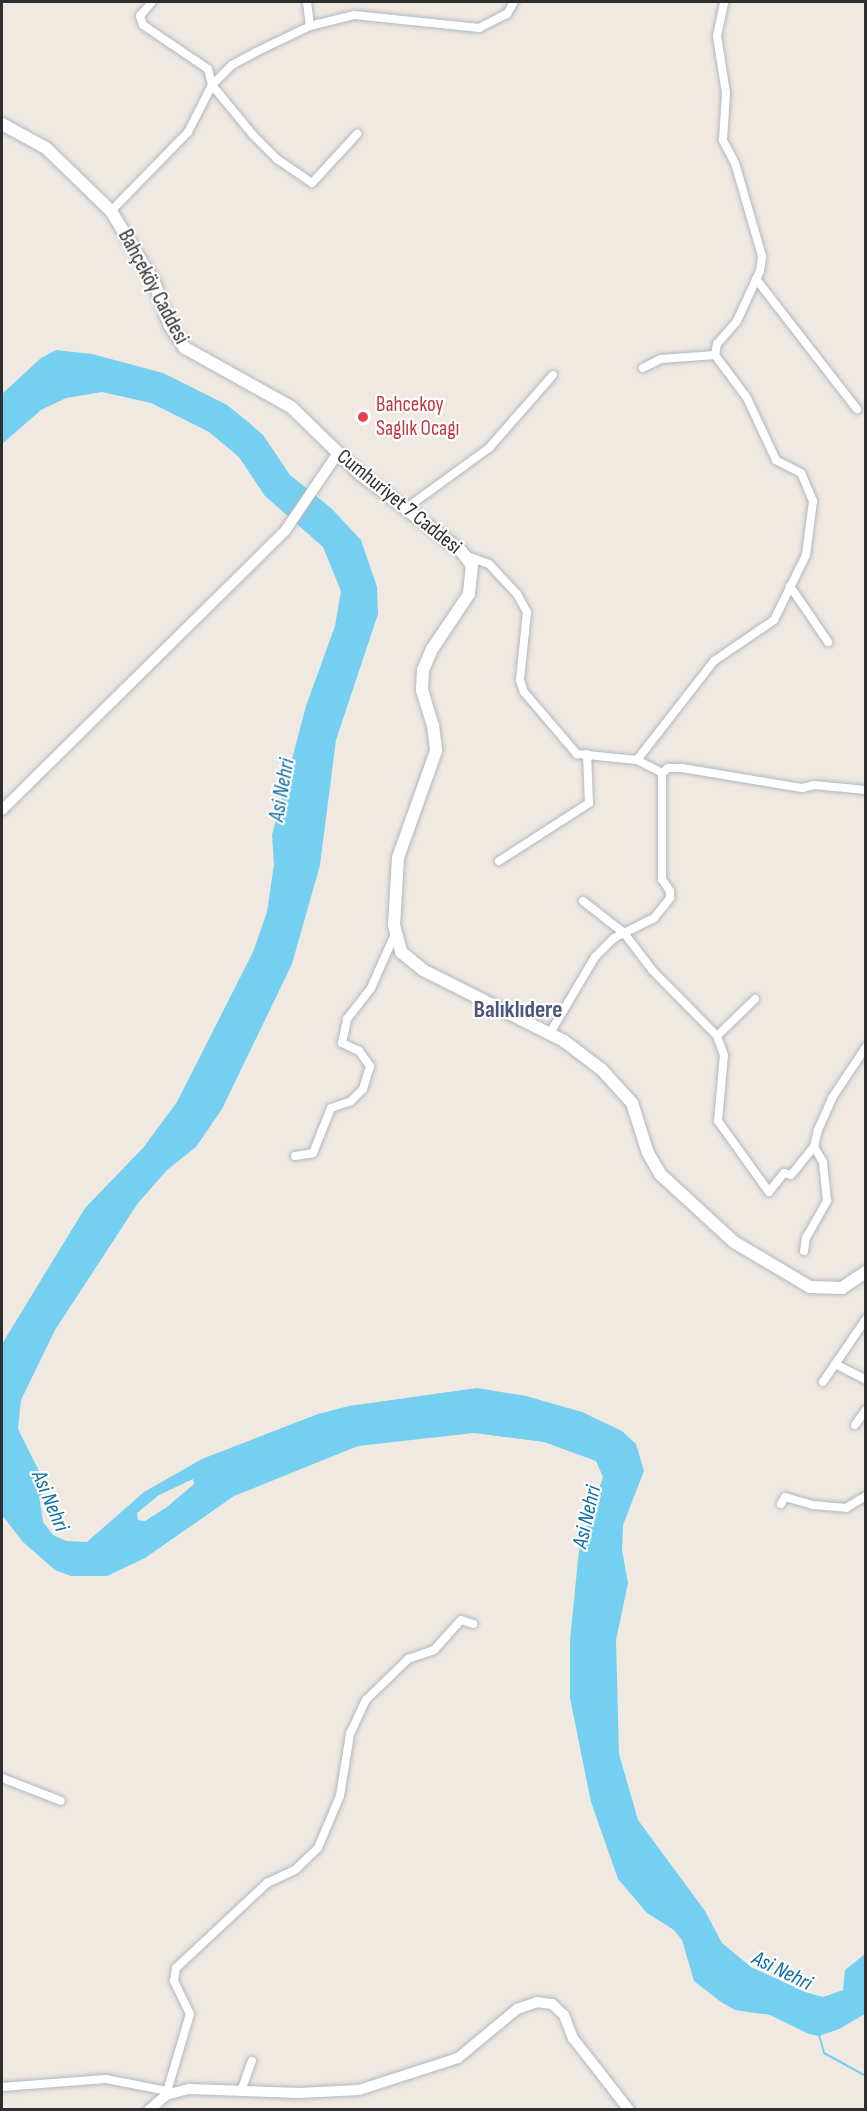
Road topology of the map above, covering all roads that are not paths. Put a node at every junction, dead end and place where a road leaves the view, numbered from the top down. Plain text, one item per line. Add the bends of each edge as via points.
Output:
1 (153, 2) edge
2 (307, 2) edge
3 (514, 2) edge
4 (724, 2) edge
5 (310, 26) junction
6 (212, 86) junction
7 (2, 124) edge
8 (357, 134) dead end
9 (111, 210) junction
10 (756, 279) junction
11 (715, 355) junction
12 (643, 368) dead end
13 (553, 375) dead end
14 (262, 388) joint
15 (857, 409) dead end
16 (334, 459) junction
17 (405, 509) junction
18 (467, 556) junction
19 (790, 586) junction
20 (828, 642) dead end
21 (587, 754) junction
22 (637, 760) junction
23 (662, 773) junction
24 (866, 790) edge
25 (2, 810) edge
26 (499, 861) dead end
27 (583, 901) dead end
28 (624, 933) junction
29 (395, 934) junction
30 (755, 999) dead end
31 (550, 1033) junction
32 (717, 1036) junction
33 (866, 1047) edge
34 (814, 1147) junction
35 (295, 1156) dead end
36 (804, 1251) dead end
37 (866, 1272) edge
38 (866, 1319) edge
39 (835, 1364) junction
40 (866, 1380) edge
41 (823, 1382) dead end
42 (866, 1410) edge
43 (855, 1425) dead end
44 (866, 1496) edge
45 (782, 1504) dead end
46 (473, 1624) dead end
47 (2, 1778) edge
48 (60, 1801) dead end
49 (252, 2061) dead end
50 (2, 2087) edge
51 (241, 2091) junction
52 (167, 2093) junction
53 (148, 2109) edge
54 (629, 2109) edge

1 - 6 street via 140,16 143,25 208,69
2 - 5 street
3 - 5 street via 507,14 479,28 354,15
4 - 10 street via 717,36 726,93 723,140 735,163 760,246 762,256
5 - 6 street via 232,64
6 - 8 street via 277,159 312,183
6 - 9 street via 188,132
7 - 9 main road, Bahçeköy Caddesi via 46,148
9 - 14 main road, Bahçeköy Caddesi via 154,282 170,326 184,348 210,365
10 - 11 street via 737,321 717,344
10 - 15 street
11 - 12 street via 661,359
11 - 19 street via 747,398 776,460 801,473 809,484 813,501 806,555
13 - 17 street via 489,448
14 - 16 main road, Cumhuriyet 7 Caddesi via 291,407
16 - 17 main road, Cumhuriyet 7 Caddesi
16 - 25 street via 285,531
17 - 18 main road, Cumhuriyet 7 Caddesi
18 - 21 street via 489,564 517,594 527,612 520,680 524,692 542,709 571,750
18 - 29 main road, Cumhuriyet 7 Caddesi via 474,574 469,594 432,649 423,670 422,690 436,751 398,858
19 - 20 street
19 - 22 street via 774,620 714,660
21 - 22 street
21 - 26 street via 589,802
22 - 23 street
23 - 24 street via 668,768 682,768 802,788 814,785
23 - 28 street via 662,879 670,898 654,918
27 - 28 street
28 - 31 street via 584,972
28 - 32 street via 653,971
29 - 31 main road via 401,952 413,964
29 - 35 street via 371,988 347,1019 342,1043 360,1051 370,1066 363,1089 351,1101 331,1108 313,1153
30 - 32 street
31 - 37 main road via 584,1056 621,1090 632,1103 656,1168 716,1228 810,1287 842,1288
32 - 34 street via 724,1055 718,1121 769,1192 784,1173 791,1175
33 - 34 street via 823,1116
34 - 36 street via 823,1162 827,1201 806,1238
38 - 39 street
39 - 40 street
39 - 41 street
42 - 43 street
44 - 45 street via 846,1508 785,1497
46 - 52 street via 461,1620 434,1650 408,1659 366,1700 350,1734 340,1796 318,1848 294,1870 267,1883 176,1968 174,1981 190,2014
47 - 48 street
49 - 51 street
50 - 52 street via 106,2079
51 - 52 street via 189,2089
51 - 54 street via 359,2090 431,2070 458,2058 517,2009 537,2002 552,2004 564,2015 573,2038
52 - 53 street

